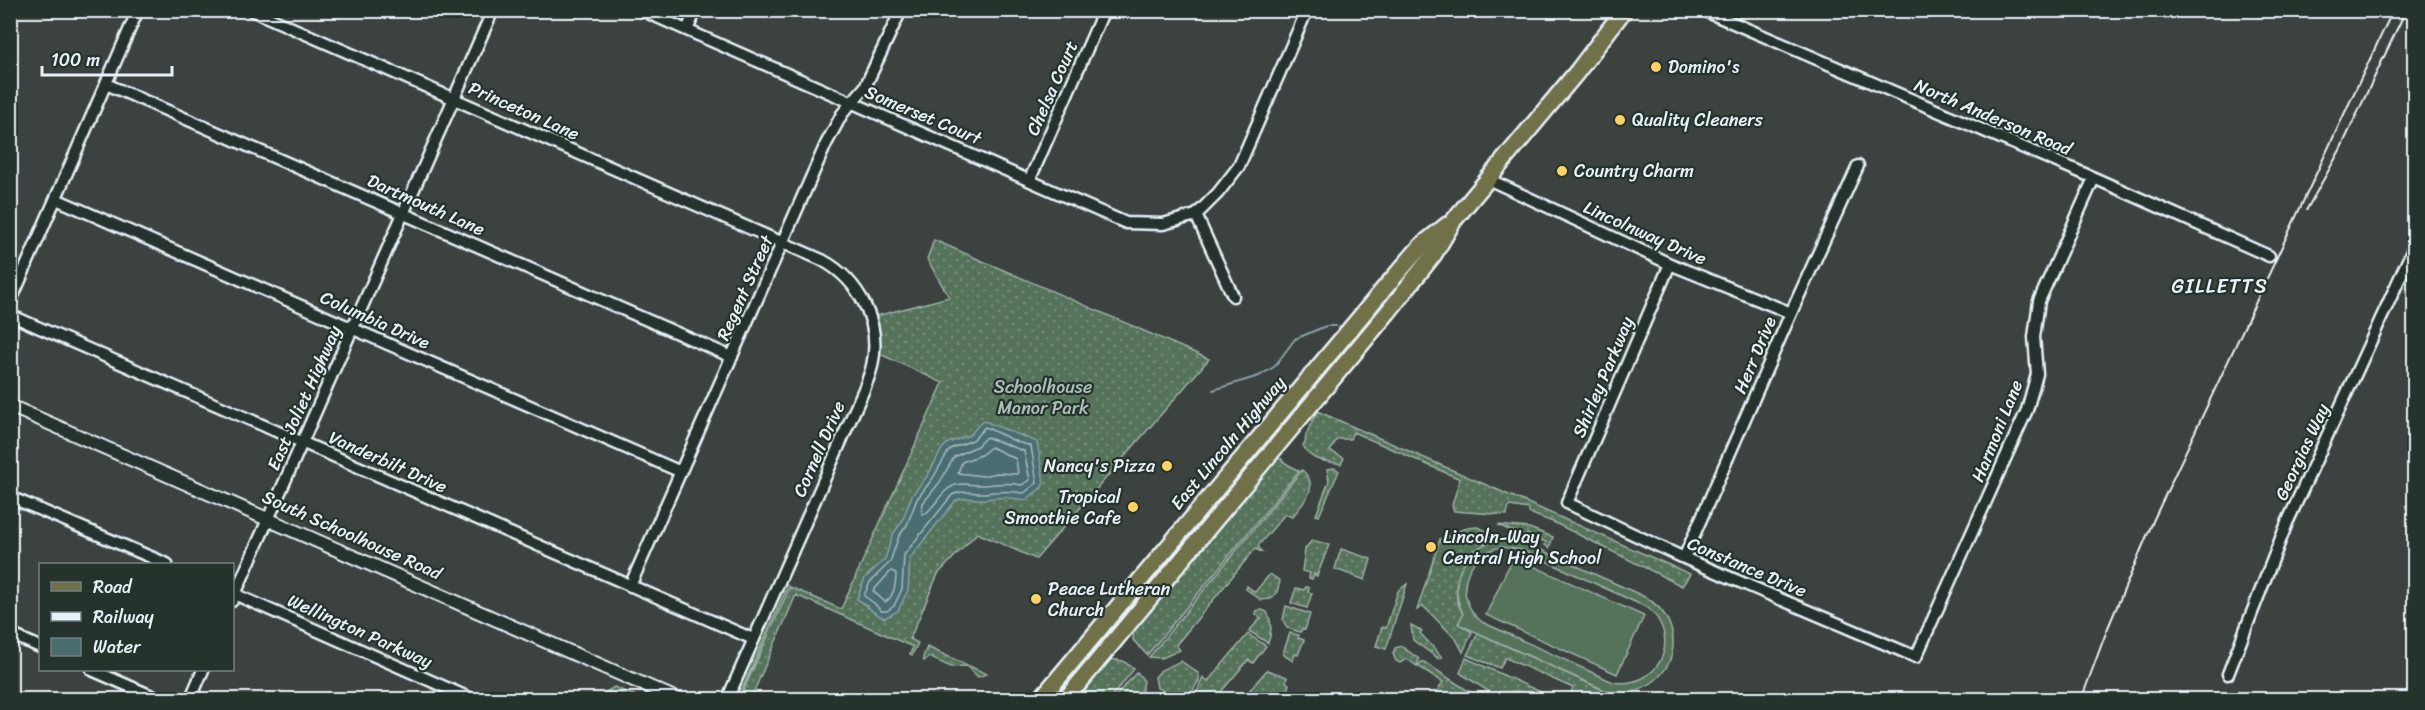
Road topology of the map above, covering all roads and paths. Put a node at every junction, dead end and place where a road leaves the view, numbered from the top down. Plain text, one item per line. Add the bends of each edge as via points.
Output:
1 (138, 10) edge
2 (251, 10) edge
3 (493, 10) edge
4 (642, 10) edge
5 (696, 10) edge
6 (901, 10) edge
7 (1104, 10) edge
8 (1307, 10) edge
9 (1624, 10) edge
10 (1703, 10) edge
11 (687, 30) junction
12 (106, 84) junction
13 (454, 99) junction
14 (852, 103) junction
15 (1858, 166) dead end
16 (1488, 178) junction
17 (2094, 178) junction
18 (1030, 179) junction
19 (56, 199) junction
20 (403, 213) junction
21 (1196, 215) junction
22 (1454, 220) junction
23 (784, 242) junction
24 (2415, 247) edge
25 (2270, 256) dead end
26 (1670, 264) junction
27 (1233, 296) dead end
28 (10, 303) edge
29 (1791, 313) junction
30 (10, 315) edge
31 (353, 328) junction
32 (732, 357) junction
33 (10, 406) edge
34 (302, 442) junction
35 (681, 472) junction
36 (10, 497) edge
37 (1567, 503) joint
38 (268, 518) junction
39 (1684, 558) junction
40 (165, 563) edge
41 (630, 586) junction
42 (234, 594) edge
43 (234, 596) edge
44 (10, 634) edge
45 (753, 639) junction
46 (39, 647) edge
47 (1916, 657) joint
48 (97, 671) edge
49 (202, 671) edge
50 (2228, 674) dead end
51 (161, 699) edge
52 (190, 699) edge
53 (474, 699) edge
54 (679, 699) edge
55 (726, 699) edge
56 (1040, 699) edge
57 (1065, 699) edge

1 - 12 street
2 - 13 street, Princeton Lane
3 - 13 street, East Joliet Highway
4 - 11 street, Somerset Court
5 - 11 street
6 - 14 street, Regent Street via 865,87
7 - 18 street, Chelsa Court
8 - 21 street via 1239,166
9 - 16 main road, East Lincoln Highway
10 - 17 street, North Anderson Road
11 - 14 street, Somerset Court
12 - 19 street
12 - 20 street, Dartmouth Lane
13 - 20 street, East Joliet Highway
13 - 23 street, Princeton Lane
14 - 18 street, Somerset Court
14 - 23 street, Regent Street via 826,144
15 - 29 street, Herr Drive
16 - 22 main road, East Lincoln Highway
16 - 26 street, Lincolnway Drive
17 - 25 street, North Anderson Road
17 - 47 street, Harmoni Lane via 2039,301 2035,323 2037,374 2032,397
18 - 21 street, Somerset Court via 1126,222 1163,224
19 - 28 street
19 - 31 street, Columbia Drive
20 - 31 street, East Joliet Highway
20 - 32 street, Dartmouth Lane
21 - 27 street
22 - 56 main road, East Lincoln Highway via 1422,245 1375,299
22 - 57 main road, East Lincoln Highway via 1434,254 1395,303
23 - 32 street, Regent Street
23 - 45 street, Cornell Drive via 832,265 849,279 869,312 874,351 868,381
24 - 50 street, Georgias Way via 2287,523
26 - 29 street, Lincolnway Drive
26 - 37 street, Shirley Parkway
29 - 39 street, Herr Drive
30 - 34 street, Vanderbilt Drive
31 - 34 street, East Joliet Highway
31 - 35 street, Columbia Drive
32 - 35 street, Regent Street
33 - 38 street, South Schoolhouse Road
34 - 38 street, East Joliet Highway
34 - 41 street, Vanderbilt Drive
35 - 41 street, Regent Street
36 - 40 street
37 - 39 street, Constance Drive
38 - 42 street, East Joliet Highway
38 - 54 street, South Schoolhouse Road
39 - 47 street, Constance Drive
41 - 45 street, Vanderbilt Drive
43 - 53 street, Wellington Parkway
44 - 46 street
45 - 55 street, Cornell Drive
48 - 51 street
49 - 52 street

